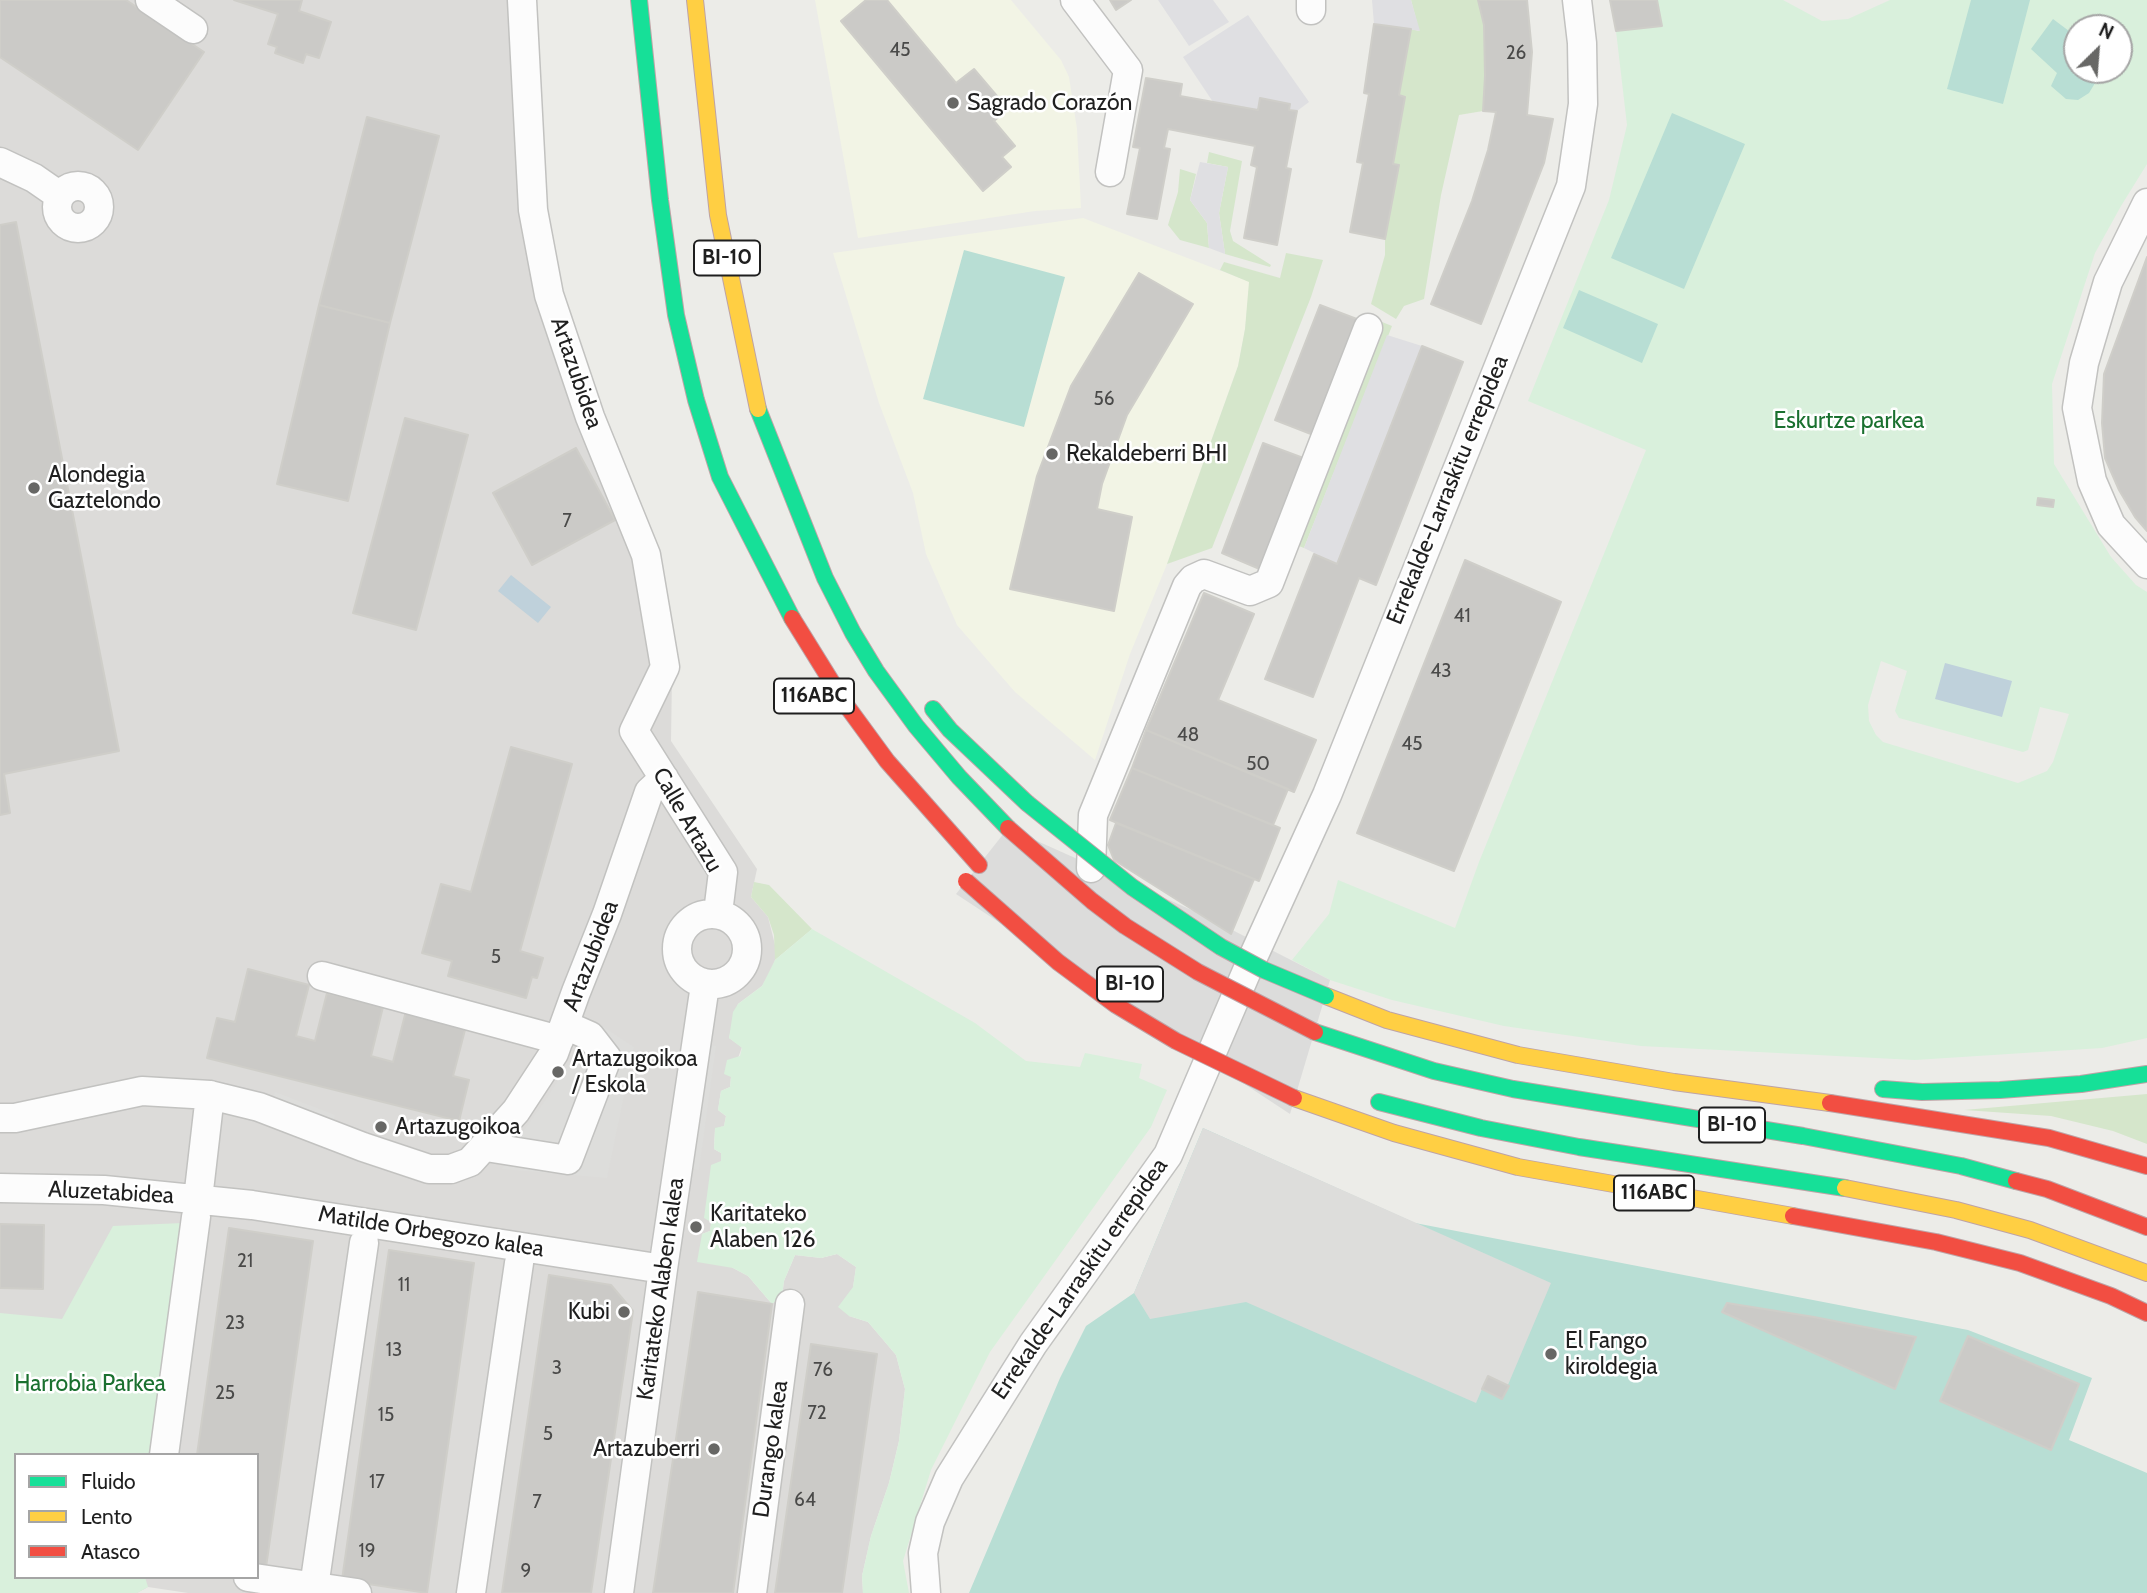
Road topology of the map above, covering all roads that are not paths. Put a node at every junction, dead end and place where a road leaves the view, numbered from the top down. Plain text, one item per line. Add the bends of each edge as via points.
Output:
1 (150, 0) edge
2 (522, 0) edge
3 (639, 0) edge
4 (695, 0) edge
5 (1075, 0) edge
6 (1577, 0) edge
7 (193, 29) dead end
8 (0, 162) edge
9 (1110, 172) dead end
10 (60, 196) dead end
11 (2147, 203) edge
12 (1368, 328) dead end
13 (720, 477) junction
14 (796, 508) junction
15 (2147, 564) edge
16 (749, 571) dead end
17 (852, 595) dead end
18 (924, 698) dead end
19 (634, 731) joint
20 (664, 778) junction
21 (983, 870) dead end
22 (961, 876) dead end
23 (718, 913) junction
24 (1249, 966) junction
25 (322, 976) dead end
26 (705, 985) junction
27 (1201, 1024) dead end
28 (562, 1032) junction
29 (1238, 1042) dead end
30 (2147, 1074) edge
31 (1674, 1082) junction
32 (1805, 1083) dead end
33 (1870, 1088) dead end
34 (209, 1095) junction
35 (1359, 1096) dead end
36 (0, 1118) edge
37 (486, 1147) junction
38 (2147, 1166) edge
39 (0, 1188) edge
40 (197, 1208) junction
41 (2147, 1227) edge
42 (364, 1243) dead end
43 (519, 1263) dead end
44 (663, 1269) junction
45 (2147, 1273) edge
46 (790, 1304) dead end
47 (2147, 1313) edge
48 (164, 1453) edge
49 (259, 1579) edge
50 (314, 1587) junction
51 (357, 1593) edge
52 (471, 1593) edge
53 (619, 1593) edge
54 (752, 1593) edge
55 (926, 1593) edge

1 - 7 street
2 - 19 street, Artazubidea via 533,210 550,295 590,417 646,555 665,667
3 - 13 highway, BI-10 via 677,316
4 - 14 highway, BI-10 via 718,215 751,387
5 - 9 street via 1128,70
6 - 24 street, Errekalde-Larraskitu errepidea via 1583,104 1571,186 1327,795
8 - 10 street
11 - 15 street via 2108,282 2084,363 2077,408 2092,481 2111,525
12 - 24 street via 1269,583 1250,591 1204,574 1187,586 1093,815 1090,867 1120,895
13 - 16 highway
13 - 21 highway, BI-10 via 796,625 846,705 887,761
14 - 17 highway
14 - 41 highway, BI-10, bridge via 825,578 876,671 959,777 1008,828 1092,901 1198,972 1315,1032 1434,1071 1513,1089 1961,1166 2047,1189
18 - 31 highway, bridge via 950,730 1027,803 1132,887 1264,971 1387,1020 1518,1055
19 - 20 street, Calle Artazu
20 - 23 street, Calle Artazu via 723,872
20 - 28 street, Artazubidea via 649,792
22 - 47 highway, 116ABC, bridge via 1058,962 1116,1005 1177,1041 1294,1098 1394,1133 1518,1167 1856,1226 2020,1263
23 - 26 street via 733,920 743,932 747,948 744,964 733,976
23 - 26 street via 690,920 676,945 685,972
24 - 55 street, Errekalde-Larraskitu errepidea via 1168,1155 1033,1344 948,1478 923,1553
25 - 28 street, Artazubidea
26 - 44 street, Karitateko Alaben kalea
27 - 29 highway
28 - 37 street, Artazubidea via 539,1079
28 - 37 street, Artazubidea via 590,1036 607,1058 568,1160
30 - 33 highway via 2000,1090
31 - 32 highway
31 - 38 highway via 2049,1138
34 - 36 street via 142,1091
34 - 37 street, Artazubidea via 259,1107 429,1169 451,1169 470,1162
34 - 40 street, Aluzetabidea
35 - 45 highway, BI-10 via 1493,1131 1956,1210 2031,1230
39 - 40 street, Aluzetabidea via 104,1190
40 - 44 street, Matilde Orbegozo kalea via 508,1243
40 - 48 street
42 - 50 street, Matilde Orbegozo kalea
43 - 52 street, Matilde Orbegozo kalea
44 - 53 street, Karitateko Alaben kalea
46 - 54 street, Durango kalea
49 - 50 street
50 - 51 street

